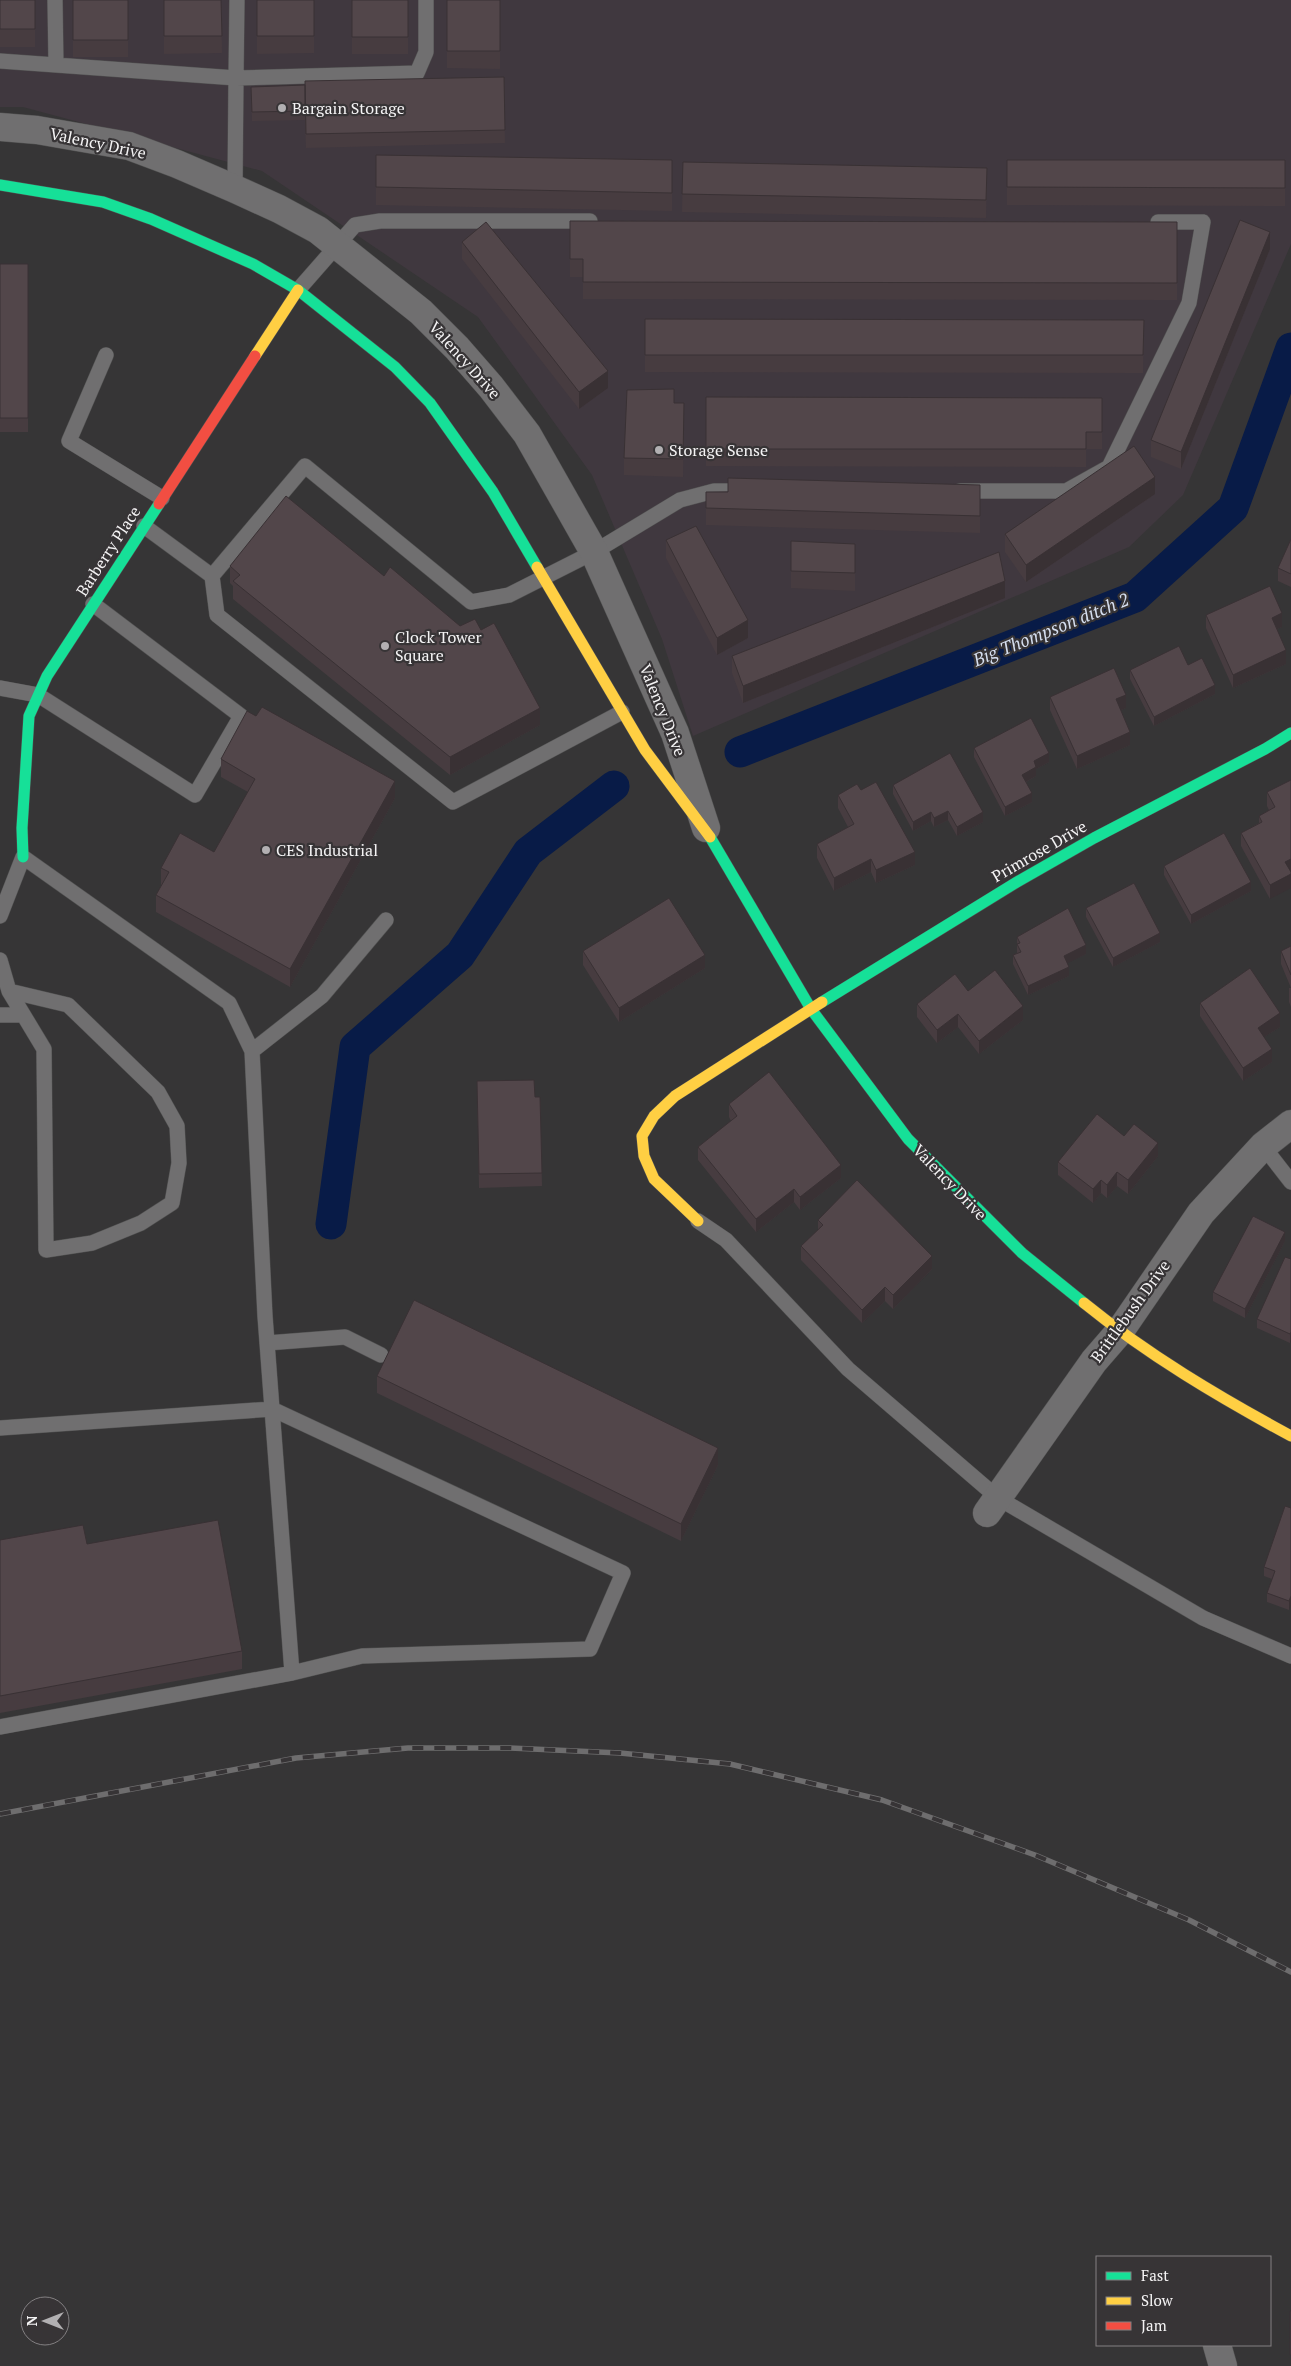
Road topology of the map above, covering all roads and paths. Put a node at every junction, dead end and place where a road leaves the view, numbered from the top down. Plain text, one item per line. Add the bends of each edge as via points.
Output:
1 (54, 0) edge
2 (237, 0) edge
3 (426, 0) edge
4 (0, 62) edge
5 (56, 65) junction
6 (236, 78) junction
7 (0, 127) edge
8 (0, 185) edge
9 (235, 189) junction
10 (608, 222) edge
11 (1143, 222) edge
12 (338, 244) junction
13 (298, 290) junction
14 (106, 355) dead end
15 (763, 491) edge
16 (948, 491) edge
17 (162, 498) junction
18 (144, 526) junction
19 (594, 552) junction
20 (212, 576) junction
21 (543, 578) junction
22 (93, 604) junction
23 (0, 688) edge
24 (38, 695) junction
25 (622, 712) junction
26 (1291, 733) edge
27 (708, 832) junction
28 (23, 857) junction
29 (0, 916) edge
30 (386, 920) dead end
31 (0, 960) edge
32 (9, 991) junction
33 (811, 1009) junction
34 (0, 1015) edge
35 (23, 1015) junction
36 (252, 1051) junction
37 (1291, 1124) edge
38 (1263, 1146) junction
39 (1291, 1182) edge
40 (698, 1221) joint
41 (1120, 1331) junction
42 (267, 1343) junction
43 (381, 1355) dead end
44 (272, 1409) junction
45 (0, 1428) edge
46 (1291, 1436) edge
47 (993, 1505) junction
48 (1291, 1656) edge
49 (292, 1673) junction
50 (0, 1727) edge
51 (1217, 2346) edge
52 (1222, 2366) edge

1 - 5 lane
2 - 6 lane
3 - 6 lane via 426,52 417,73
4 - 5 lane
5 - 6 lane
6 - 9 lane
7 - 9 street, Valency Drive via 130,146
8 - 13 street, Valency Drive via 103,202 227,253
9 - 12 street, Valency Drive via 279,208
10 - 12 lane via 380,221 356,225
11 - 16 lane via 1203,222 1189,303 1108,467 1066,491
12 - 13 lane
12 - 19 street, Valency Drive via 421,312 491,387 527,434
13 - 17 street, Barberry Place
13 - 21 street, Valency Drive via 395,368 430,404 493,492
14 - 17 lane via 69,441
15 - 19 lane via 714,491 680,500
17 - 18 street, Barberry Place
18 - 20 lane
18 - 22 street, Barberry Place
19 - 21 lane
19 - 27 street, Valency Drive via 675,733
20 - 21 lane via 305,466 471,602 509,596
20 - 25 lane via 217,615 453,802
21 - 25 street, Valency Drive
22 - 24 street, Barberry Place
22 - 24 lane via 241,716 195,795
23 - 24 lane
24 - 28 street, Barberry Place via 30,716
25 - 27 street, Valency Drive via 645,750
26 - 33 street, Primrose Drive via 1017,882
27 - 33 street, Valency Drive
28 - 29 lane
28 - 36 lane via 230,1003
30 - 36 lane via 322,996
31 - 32 lane
32 - 35 lane
32 - 35 lane via 68,1004 158,1092 176,1126 179,1163 172,1203 141,1224 92,1243 46,1250 44,1049
33 - 40 street, Primrose Drive via 675,1096 654,1116 642,1136 644,1156 654,1179
33 - 41 street, Valency Drive via 908,1140 1046,1274
34 - 35 lane
36 - 42 lane
37 - 38 street, Brittlebush Drive
38 - 39 lane
38 - 41 street, Brittlebush Drive via 1201,1213
40 - 47 lane via 726,1240 848,1368
41 - 46 street, Valency Drive via 1215,1395
41 - 47 street, Brittlebush Drive via 1094,1361
42 - 43 lane via 345,1337
42 - 44 lane
44 - 45 lane
44 - 49 lane
44 - 49 lane via 623,1573 590,1649 362,1656
47 - 48 lane via 1203,1618
49 - 50 lane
51 - 52 street

